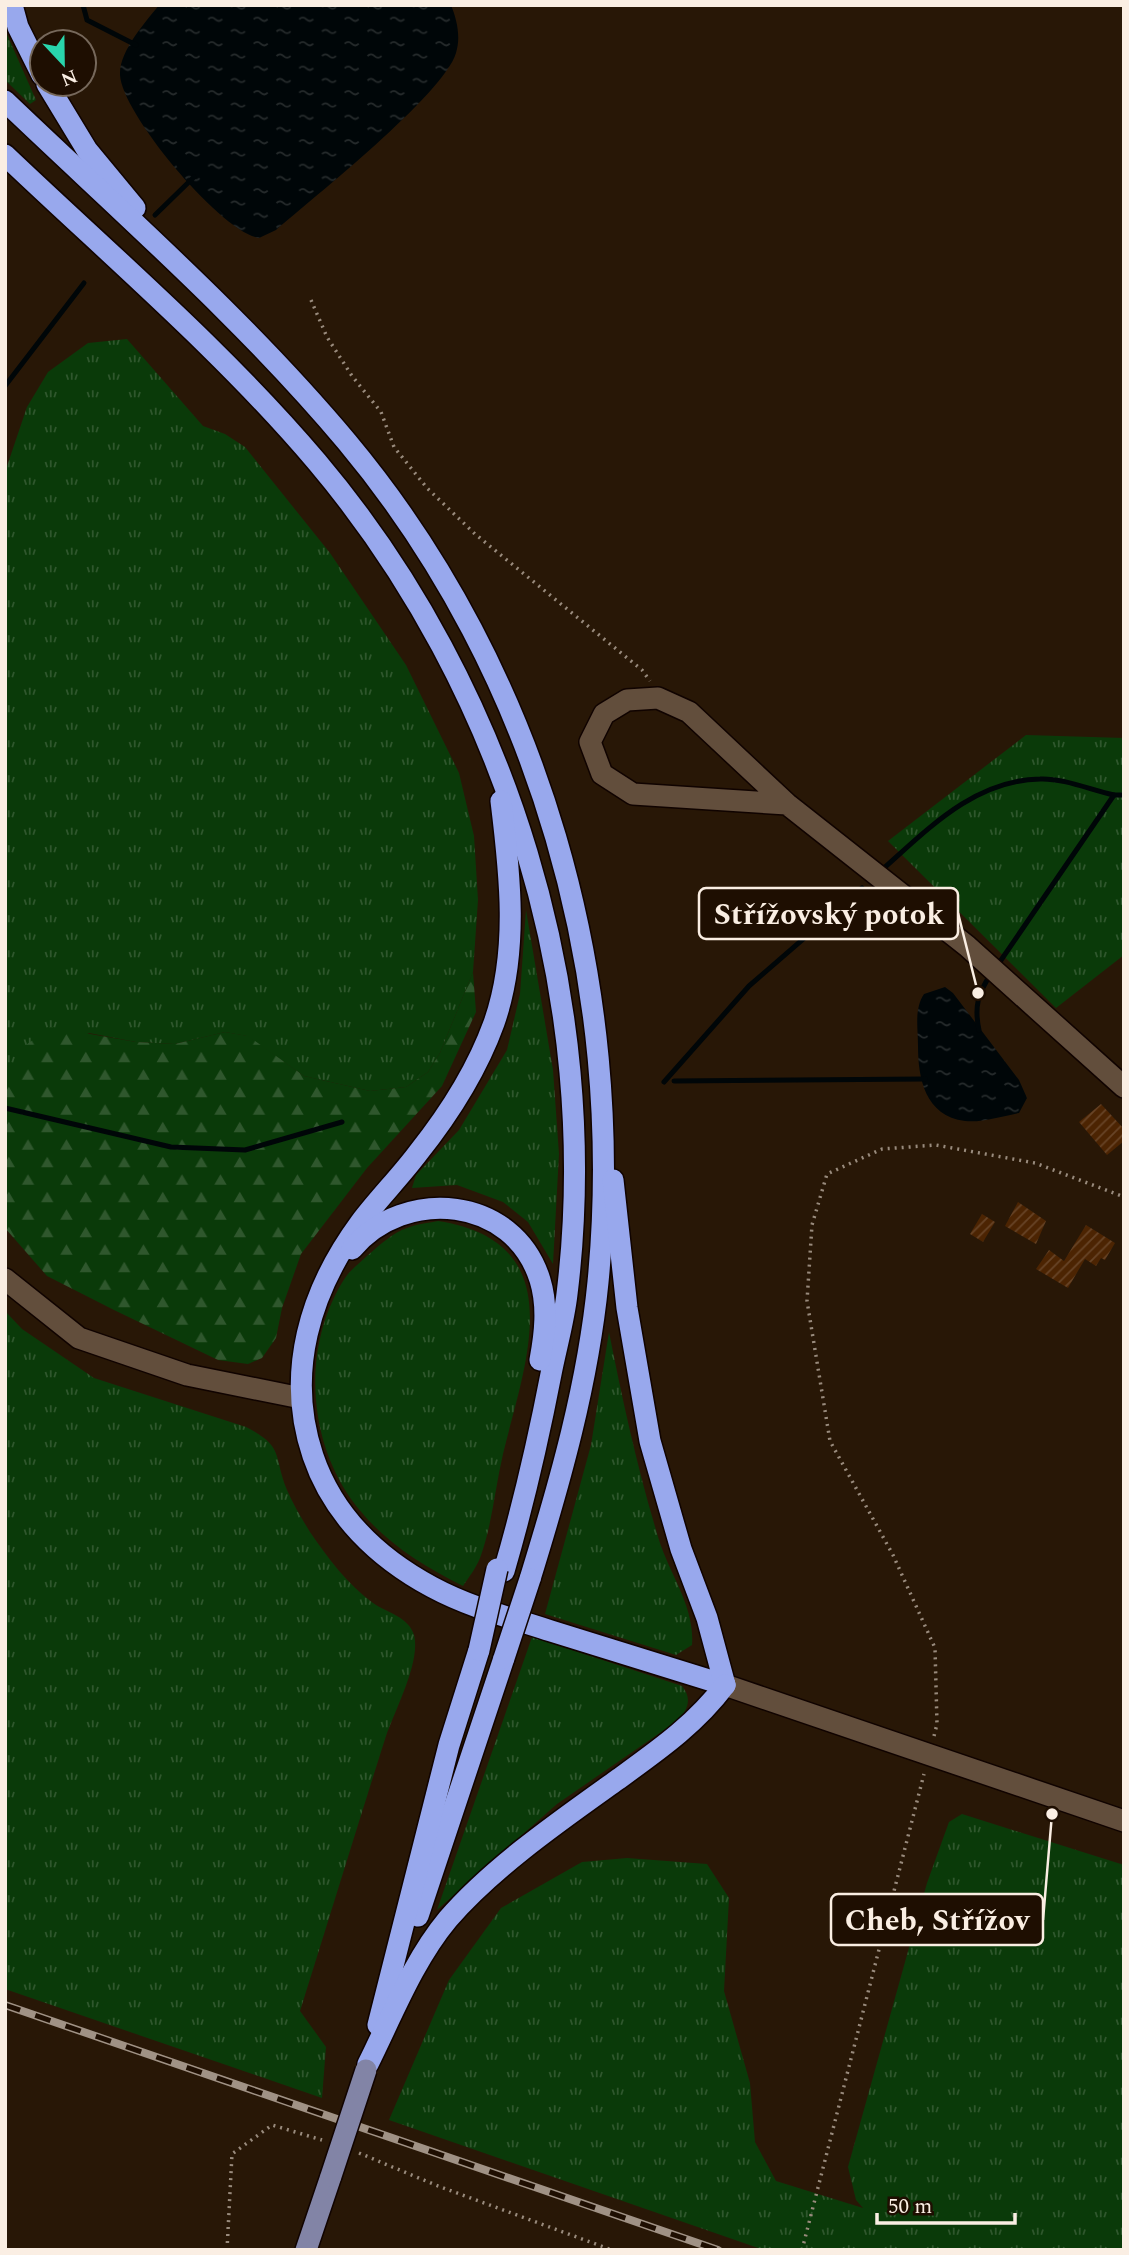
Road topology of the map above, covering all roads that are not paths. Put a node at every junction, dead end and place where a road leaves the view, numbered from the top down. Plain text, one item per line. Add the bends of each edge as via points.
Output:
1 (12, 5) edge
2 (28, 46) edge
3 (55, 98) edge
4 (5, 101) edge
5 (5, 155) edge
6 (5, 172) edge
7 (52, 200) junction
8 (206, 292) junction
9 (497, 768) junction
10 (787, 804) junction
11 (1124, 1087) edge
12 (602, 1102) junction
13 (5, 1279) edge
14 (316, 1303) junction
15 (300, 1398) junction
16 (500, 1570) junction
17 (724, 1685) junction
18 (1124, 1821) edge
19 (367, 2067) junction
20 (306, 2250) edge

1 - 2 highway
3 - 8 highway via 87,150
4 - 8 highway
5 - 7 highway
6 - 7 highway
7 - 9 highway via 210,348 318,464 419,606
8 - 12 highway via 348,443 419,544 513,714 570,884 590,991
9 - 14 highway via 510,906 508,958 495,1021 443,1120 361,1221 331,1266
9 - 16 highway via 517,817 539,895 562,998 572,1099 567,1295 524,1500
10 - 10 street via 689,712 659,698 627,699 604,714 590,743 602,774 633,794
10 - 11 street via 967,946
12 - 17 highway via 650,1441 681,1549 708,1618
12 - 19 highway, bridge via 602,1218 590,1345 575,1422 530,1579
13 - 15 street via 79,1338 187,1375
14 - 15 highway via 302,1350
14 - 16 highway via 360,1241 401,1213 424,1207 447,1206 485,1217 504,1228 532,1262 545,1298 543,1347
15 - 17 highway via 316,1464 338,1507 382,1555 407,1573 468,1603
16 - 19 highway, bridge via 446,1758
17 - 18 street
17 - 19 highway via 704,1713 556,1825 449,1919 422,1956
19 - 20 main road, bridge

